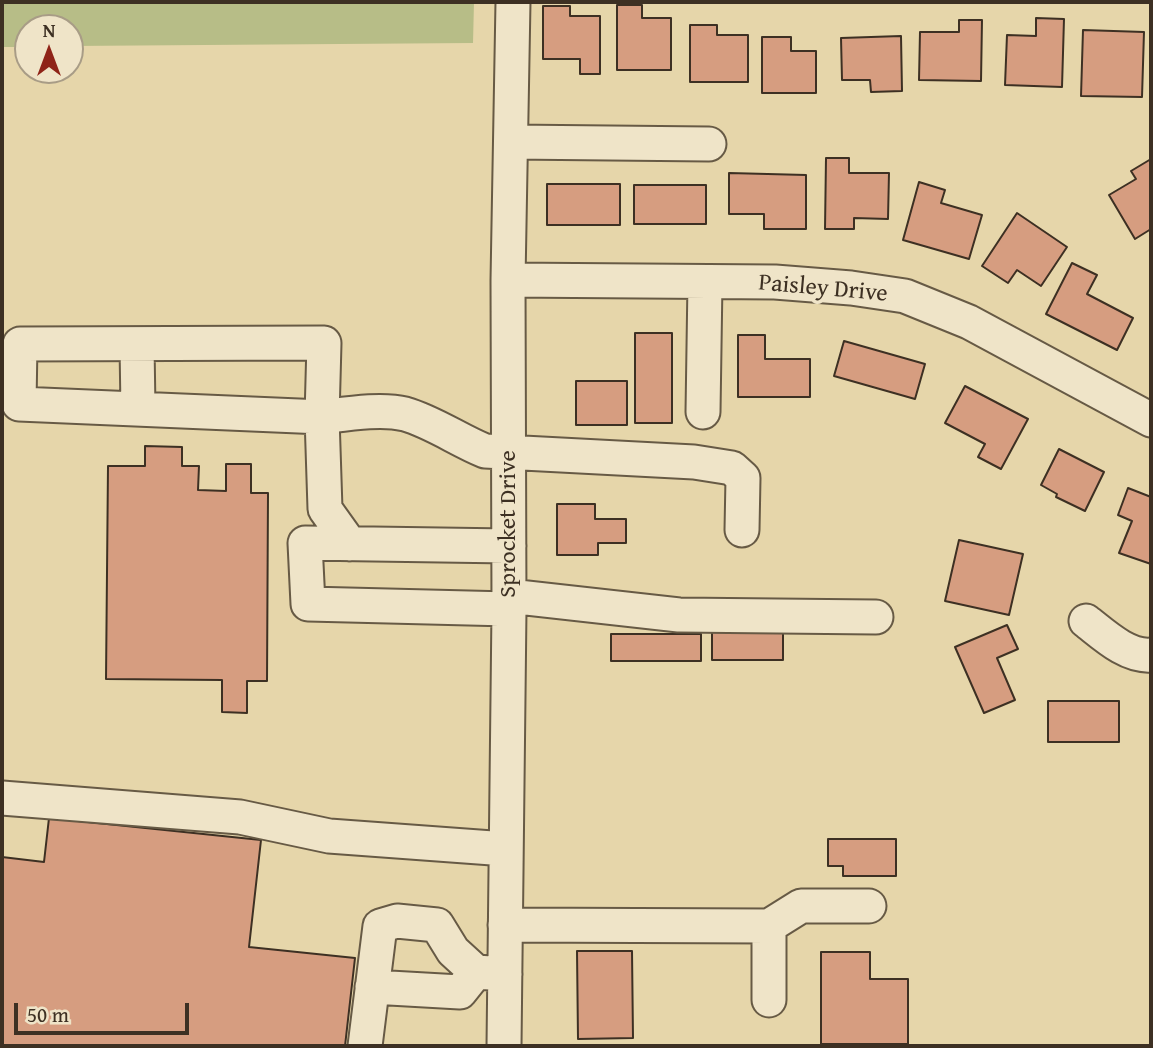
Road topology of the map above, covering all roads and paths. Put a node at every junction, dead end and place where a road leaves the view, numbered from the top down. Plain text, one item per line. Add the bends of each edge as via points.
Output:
1 (513, 2) edge
2 (510, 142) junction
3 (709, 144) dead end
4 (508, 280) junction
5 (705, 282) junction
6 (137, 345) junction
7 (138, 409) junction
8 (703, 412) dead end
9 (322, 417) junction
10 (1151, 419) edge
11 (509, 453) junction
12 (742, 530) dead end
13 (350, 544) junction
14 (509, 547) junction
15 (509, 602) junction
16 (876, 617) dead end
17 (1086, 621) dead end
18 (1151, 655) edge
19 (2, 798) edge
20 (506, 849) junction
21 (869, 906) dead end
22 (505, 925) junction
23 (769, 926) junction
24 (490, 973) junction
25 (372, 987) junction
26 (769, 1000) dead end
27 (365, 1046) edge
28 (370, 1046) edge
29 (504, 1046) edge

1 - 2 street, Sprocket Drive
2 - 3 street
2 - 4 street, Sprocket Drive
4 - 5 street, Paisley Drive
4 - 11 street, Sprocket Drive
5 - 8 street
5 - 10 street, Paisley Drive via 813,285 905,296 970,322
6 - 7 street
6 - 7 street via 20,344 19,404
6 - 9 street via 324,343
7 - 9 street
9 - 11 street via 402,413 485,451
9 - 13 street via 325,509
11 - 12 street via 733,468 743,478
11 - 14 street, Sprocket Drive
13 - 14 street
13 - 15 street via 305,543 307,604
14 - 15 street, Sprocket Drive
15 - 16 street via 679,615
15 - 20 street, Sprocket Drive
17 - 18 street via 1118,645
19 - 20 street via 240,817 329,836
20 - 22 street, Sprocket Drive
21 - 23 street via 802,906
22 - 23 street
22 - 24 street, Sprocket Drive
23 - 26 street
24 - 25 street via 460,992
24 - 25 street via 453,951 437,925 397,921 380,926
24 - 29 street, Sprocket Drive
25 - 27 street
27 - 28 street

